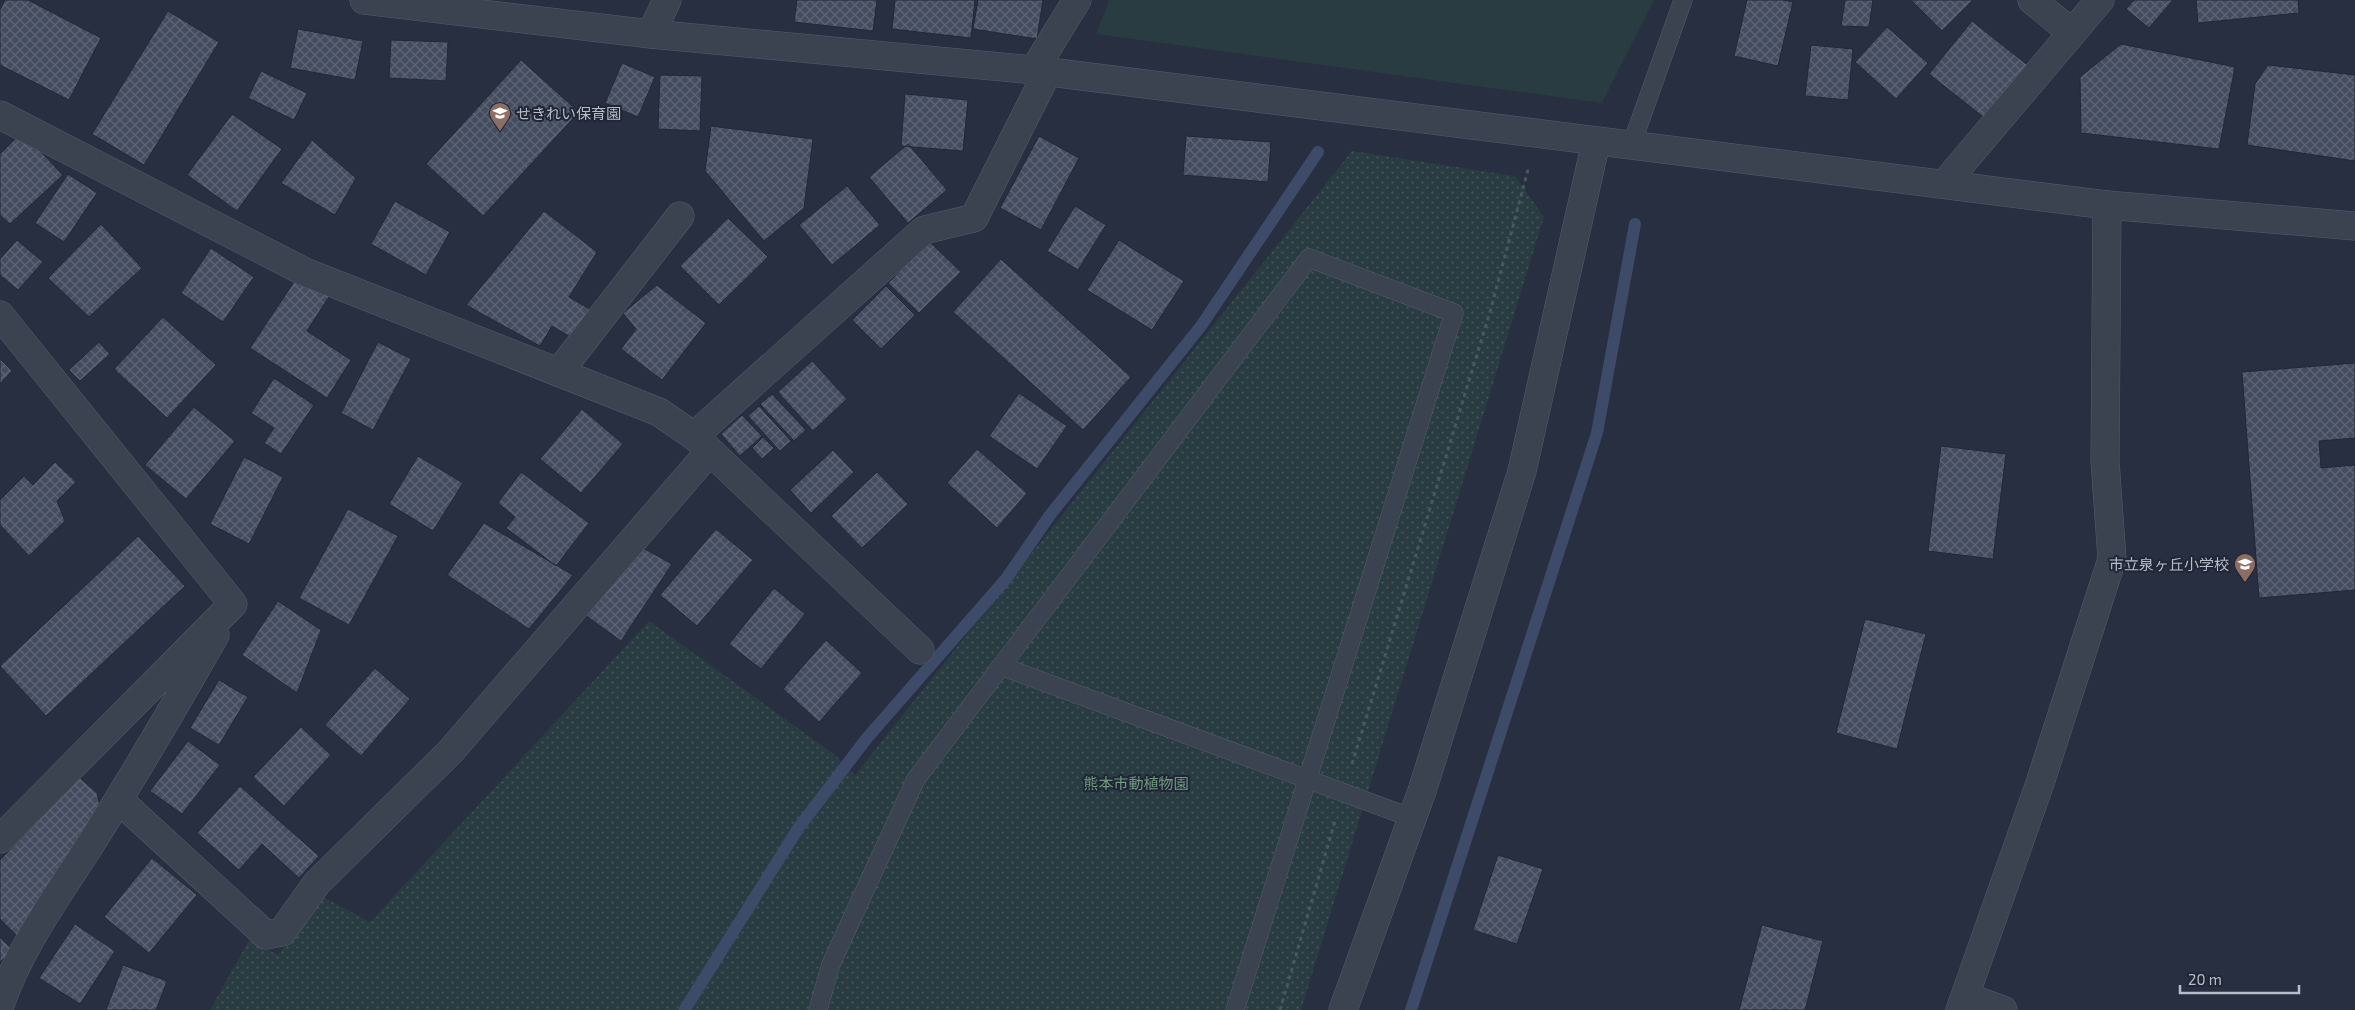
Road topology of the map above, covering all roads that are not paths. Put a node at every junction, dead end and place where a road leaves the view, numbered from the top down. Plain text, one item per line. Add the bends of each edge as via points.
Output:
1 (364, 0) edge
2 (667, 0) edge
3 (1077, 0) edge
4 (1683, 0) edge
5 (2032, 0) edge
6 (2100, 0) edge
7 (2072, 33) junction
8 (651, 34) junction
9 (1041, 70) junction
10 (0, 115) edge
11 (1596, 142) junction
12 (1631, 146) junction
13 (1945, 184) junction
14 (2107, 206) junction
15 (680, 216) dead end
16 (2355, 226) edge
17 (0, 315) edge
18 (559, 372) junction
19 (702, 444) junction
20 (233, 604) junction
21 (920, 650) dead end
22 (1001, 666) junction
23 (1307, 781) junction
24 (119, 800) junction
25 (1412, 818) junction
26 (3, 828) edge
27 (1963, 1003) edge
28 (0, 1005) edge
29 (818, 1010) edge
30 (1236, 1010) edge
31 (1343, 1010) edge
32 (2003, 1010) edge

1 - 8 street
2 - 8 street
3 - 9 street
4 - 12 lane
5 - 7 street
6 - 7 street
7 - 13 street
8 - 9 street
9 - 11 street
9 - 19 street via 974,218 924,230
10 - 18 street via 304,272
11 - 12 street
11 - 25 street via 1522,470
12 - 13 street
13 - 14 street
14 - 16 street
14 - 27 street via 2105,461 2112,559 2040,783
15 - 18 street
17 - 20 street
18 - 19 street via 659,412
19 - 21 street
19 - 24 street via 450,752 317,883 282,932 266,935
20 - 24 street
20 - 26 street
22 - 23 lane
22 - 23 lane via 1310,258 1454,313
22 - 29 lane via 916,780 832,964
23 - 25 lane
23 - 30 lane
24 - 28 street via 31,939
25 - 31 street
27 - 32 street

